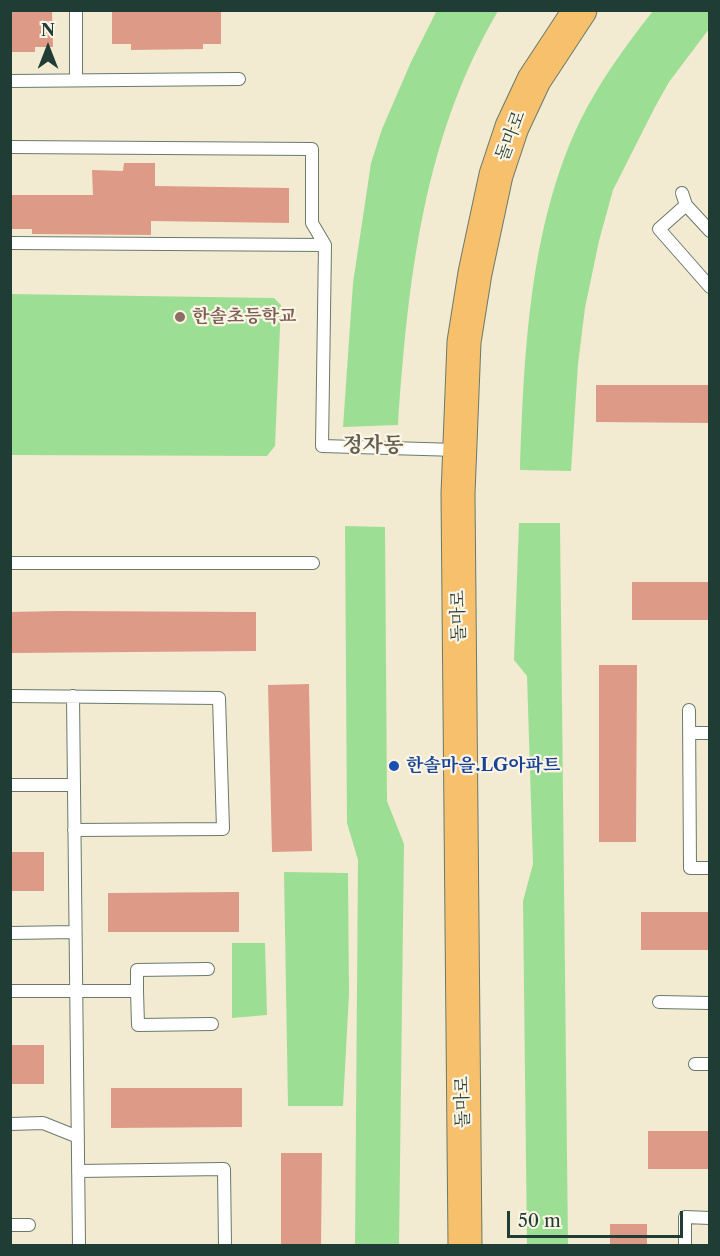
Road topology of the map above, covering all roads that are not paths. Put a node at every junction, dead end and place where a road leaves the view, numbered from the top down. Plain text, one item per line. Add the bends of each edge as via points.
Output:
1 (76, 10) edge
2 (580, 10) edge
3 (239, 79) dead end
4 (76, 80) junction
5 (10, 81) edge
6 (10, 147) edge
7 (682, 193) dead end
8 (686, 205) junction
9 (710, 231) edge
10 (10, 243) edge
11 (325, 245) junction
12 (710, 287) edge
13 (459, 450) junction
14 (10, 563) edge
15 (314, 563) dead end
16 (10, 696) edge
17 (73, 696) junction
18 (689, 710) dead end
19 (689, 733) junction
20 (710, 733) edge
21 (10, 785) edge
22 (74, 785) junction
23 (74, 830) junction
24 (710, 868) edge
25 (75, 932) junction
26 (10, 933) edge
27 (208, 969) dead end
28 (10, 991) edge
29 (76, 991) junction
30 (137, 991) junction
31 (658, 1002) dead end
32 (710, 1003) edge
33 (212, 1024) dead end
34 (695, 1064) dead end
35 (710, 1064) edge
36 (10, 1124) edge
37 (78, 1137) junction
38 (78, 1170) junction
39 (710, 1218) edge
40 (29, 1225) dead end
41 (10, 1226) edge
42 (79, 1245) edge
43 (225, 1245) edge
44 (465, 1245) edge
45 (685, 1245) edge

1 - 4 lane
2 - 13 main road, 돌마로 via 534,80 496,175 466,318
3 - 4 lane
4 - 5 lane
6 - 11 lane via 312,149 312,223
7 - 8 lane
8 - 9 lane
8 - 12 lane via 658,230
10 - 11 lane
11 - 13 lane via 322,446
13 - 44 main road, 돌마로
14 - 15 lane
16 - 17 lane
17 - 22 lane
17 - 23 lane via 219,698 223,830
18 - 19 lane
19 - 20 lane
19 - 24 lane via 690,868
21 - 22 lane
22 - 23 lane
23 - 25 lane
25 - 26 lane
25 - 29 lane
27 - 30 lane via 137,970
28 - 29 lane
29 - 30 lane
29 - 37 lane
30 - 33 lane via 138,1026
31 - 32 lane
34 - 35 lane
36 - 37 lane via 43,1124
37 - 38 lane
38 - 42 lane
38 - 43 lane via 224,1169
39 - 45 lane via 685,1217
40 - 41 lane

